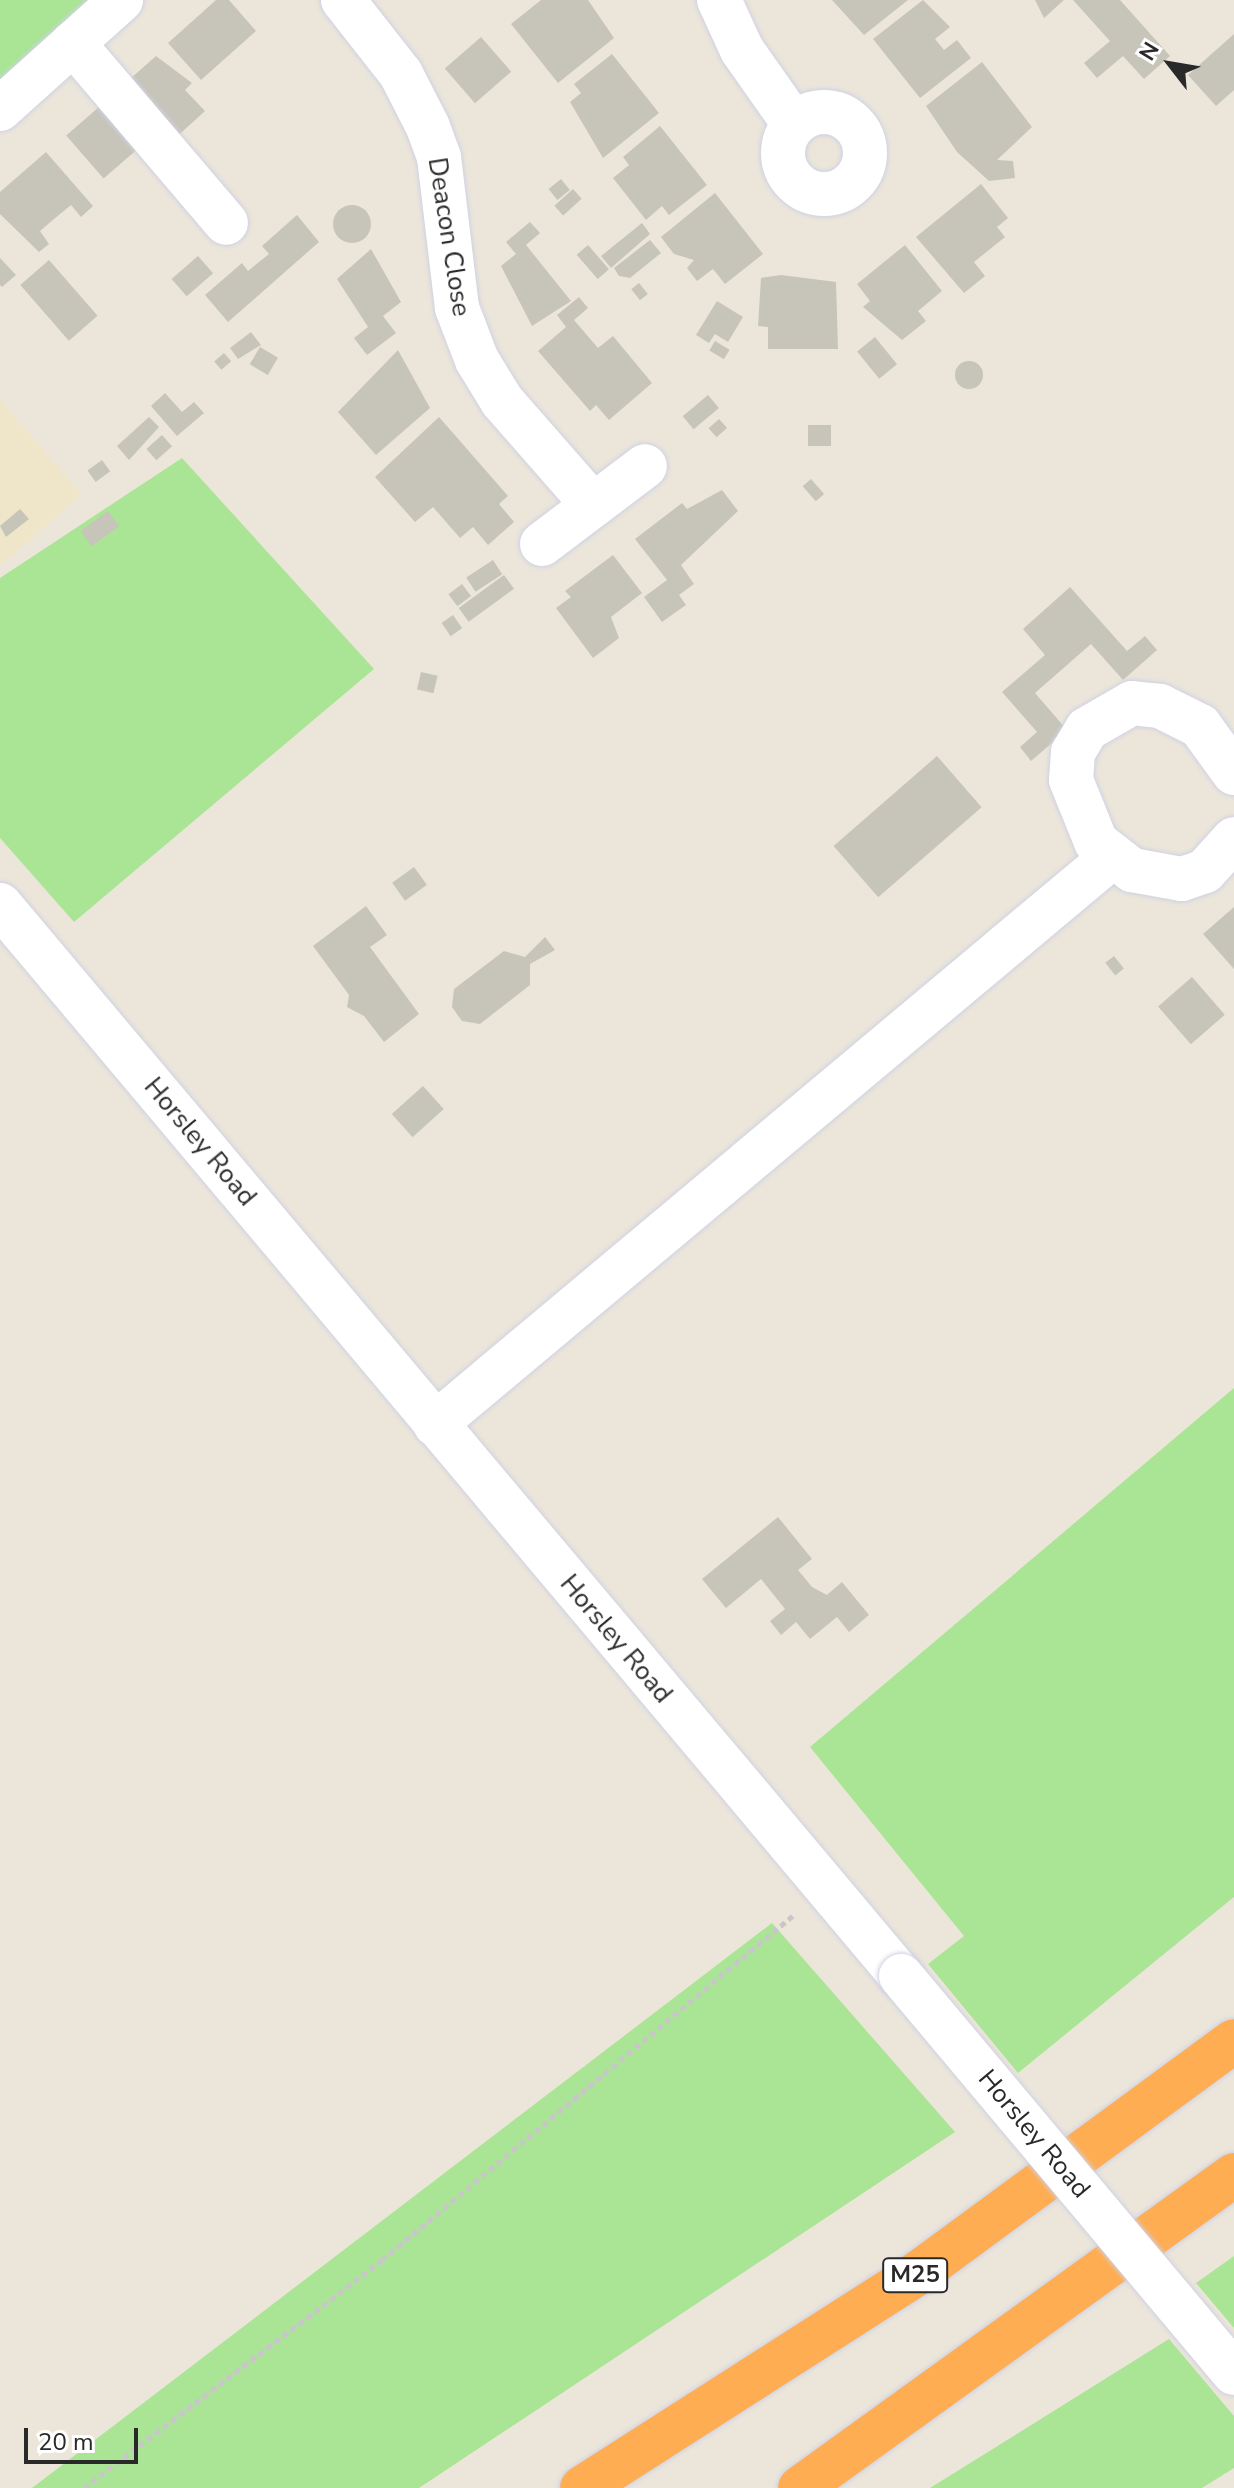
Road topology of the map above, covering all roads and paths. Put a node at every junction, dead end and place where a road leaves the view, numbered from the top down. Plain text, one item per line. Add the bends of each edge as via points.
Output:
1 (121, 0) edge
2 (343, 0) edge
3 (719, 0) edge
4 (73, 43) junction
5 (0, 109) edge
6 (794, 124) dead end
7 (226, 223) dead end
8 (645, 466) dead end
9 (593, 505) junction
10 (542, 544) dead end
11 (1234, 773) edge
12 (1234, 839) edge
13 (1112, 857) junction
14 (0, 905) edge
15 (435, 1424) junction
16 (825, 1888) junction
17 (1234, 2041) edge
18 (1234, 2175) edge
19 (1234, 2373) edge
20 (84, 2488) edge
21 (582, 2488) edge
22 (800, 2488) edge

1 - 4 street
2 - 9 street, Deacon Close via 401,74 428,127 439,157 457,308 477,360 502,401
3 - 6 street via 742,50
4 - 5 street
4 - 7 street
8 - 9 street
9 - 10 street
11 - 13 street via 1216,741 1181,713 1132,703 1107,713 1073,752 1071,780 1084,823
12 - 13 street via 1205,871 1182,879 1132,870
13 - 15 street
14 - 15 street, Horsley Road
15 - 16 street, Horsley Road
16 - 19 street, Horsley Road, bridge
16 - 20 path via 382,2260
17 - 21 highway, M25 via 921,2271
18 - 22 highway

